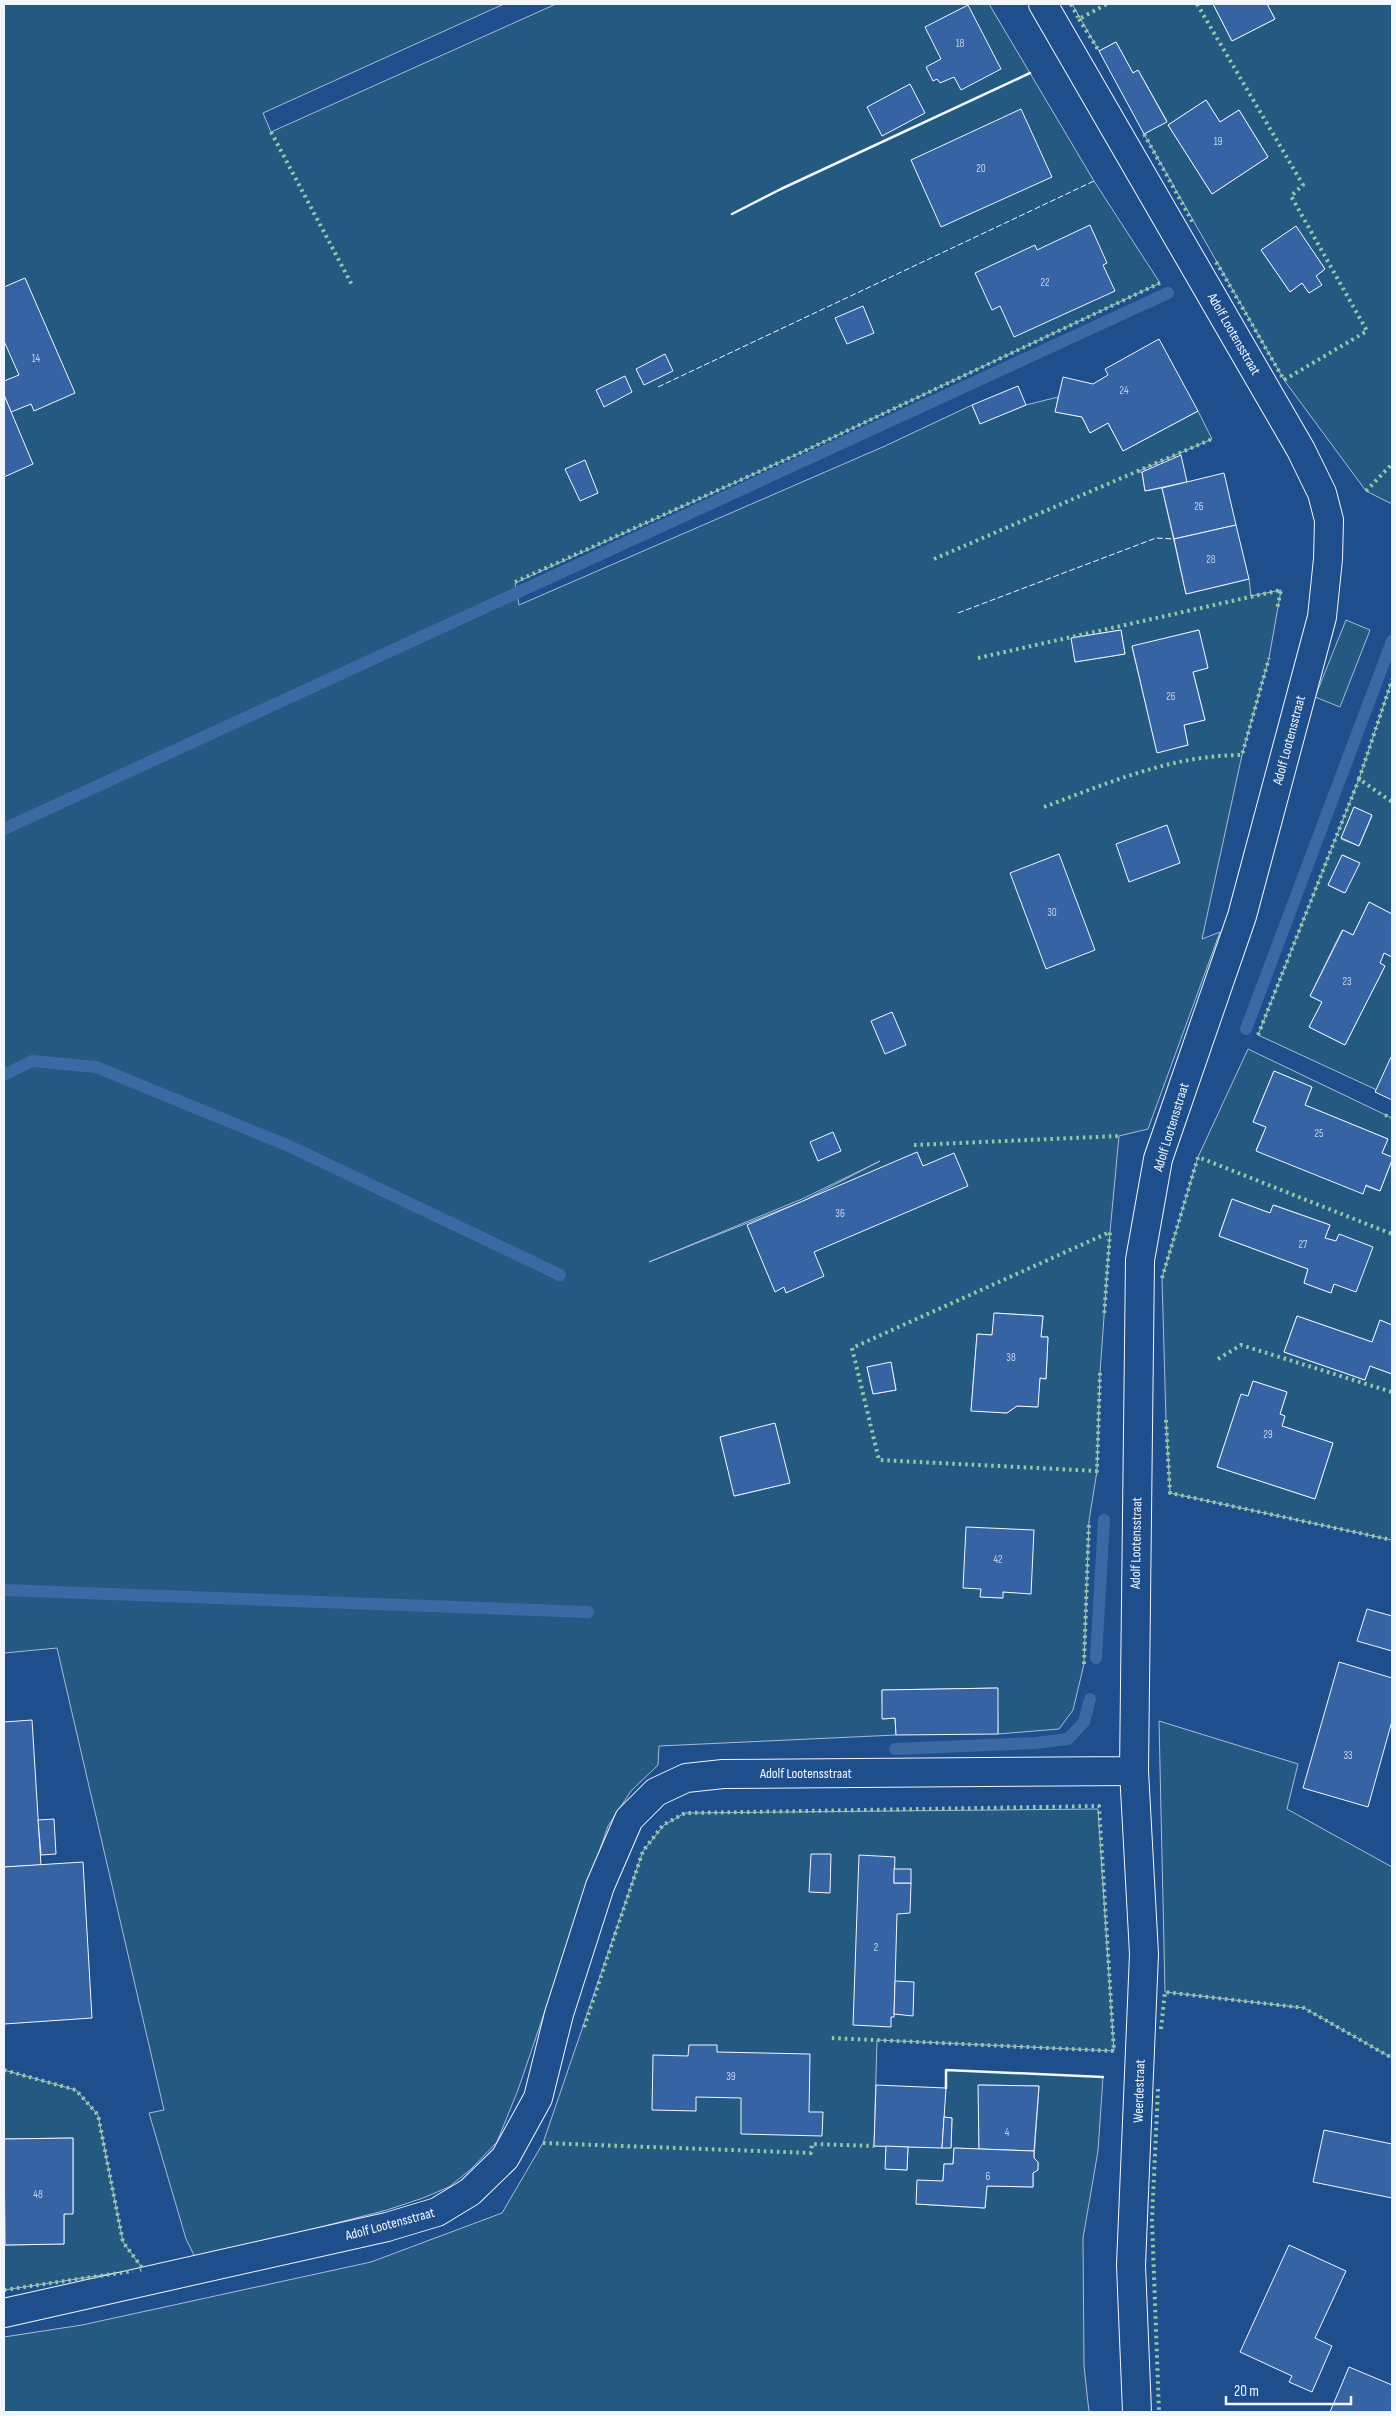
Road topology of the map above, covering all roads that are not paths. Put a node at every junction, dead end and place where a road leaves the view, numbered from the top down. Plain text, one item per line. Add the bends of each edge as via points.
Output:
1 (1042, 4) edge
2 (1134, 1770) junction
3 (4, 2313) edge
4 (1137, 2412) edge

1 - 2 street, Adolf Lootensstraat via 1301,450 1322,493 1329,520 1322,617 1242,916 1158,1159 1140,1260
2 - 3 street, Adolf Lootensstraat via 723,1774 678,1781 656,1792 629,1819 600,1886 559,2014 538,2098 505,2158 470,2192 437,2212 387,2227
2 - 4 street, Weerdestraat via 1144,1954 1130,2265

